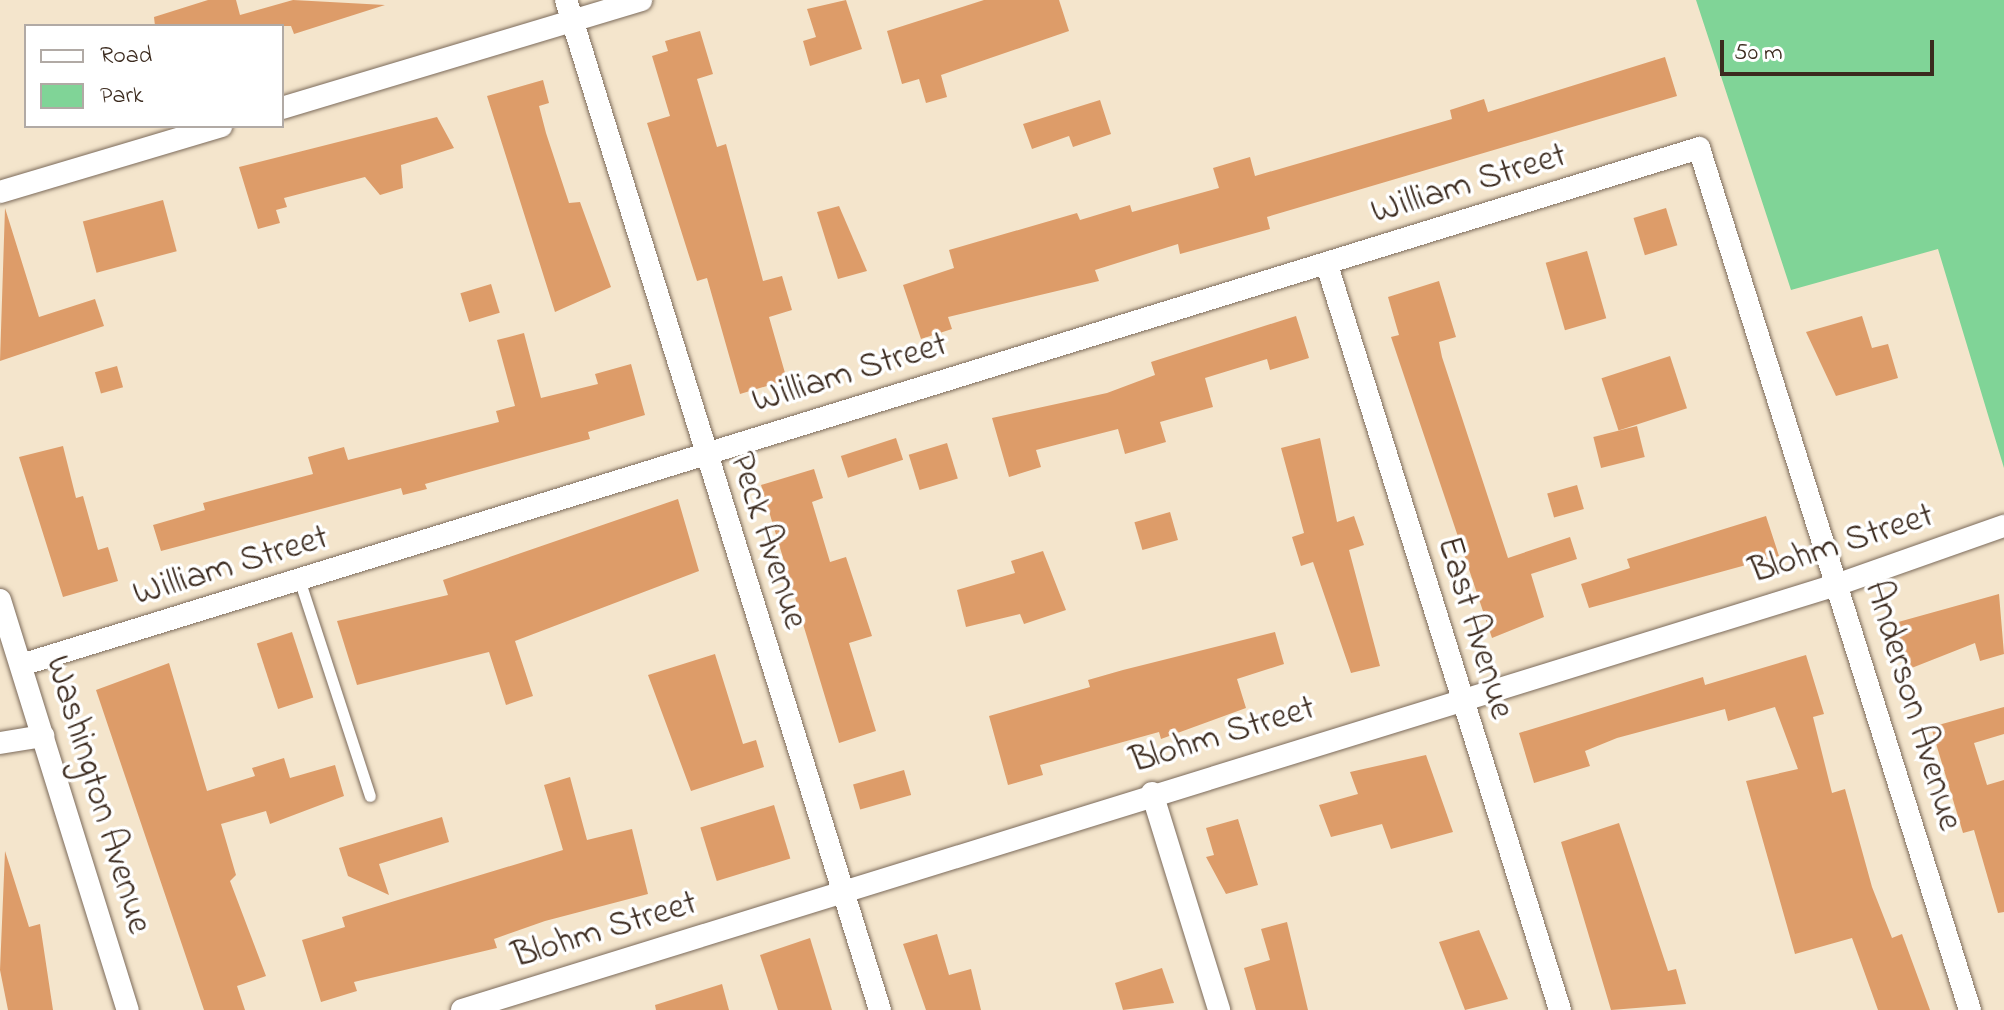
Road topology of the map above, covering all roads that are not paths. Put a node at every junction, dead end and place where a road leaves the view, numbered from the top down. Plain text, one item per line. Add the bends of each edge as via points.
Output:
1 (641, 0) edge
2 (570, 11) edge
3 (284, 107) edge
4 (214, 128) edge
5 (1699, 148) joint
6 (0, 192) edge
7 (1327, 265) junction
8 (704, 455) junction
9 (2004, 526) edge
10 (300, 582) junction
11 (1839, 584) junction
12 (0, 600) edge
13 (21, 665) junction
14 (1460, 699) junction
15 (43, 736) junction
16 (0, 743) edge
17 (1152, 793) junction
18 (370, 796) dead end
19 (844, 892) junction
20 (128, 1010) edge
21 (462, 1010) edge
22 (880, 1010) edge
23 (1219, 1010) edge
24 (1560, 1010) edge
25 (1970, 1010) edge

1 - 2 street
2 - 3 street
2 - 8 street, Peck Avenue
4 - 6 street
5 - 7 street, William Street
5 - 11 street, Anderson Avenue
7 - 8 street, William Street
7 - 14 street, East Avenue
8 - 10 street, William Street
8 - 19 street, Peck Avenue
9 - 11 street, Blohm Street
10 - 13 street, William Street
10 - 18 lane
11 - 14 street, Blohm Street
11 - 25 street, Anderson Avenue
12 - 13 street, Washington Avenue
13 - 15 street, Washington Avenue
14 - 17 street, Blohm Street
14 - 24 street, East Avenue
15 - 16 street
15 - 20 street, Washington Avenue
17 - 19 street, Blohm Street
17 - 23 street
19 - 21 street, Blohm Street
19 - 22 street, Peck Avenue

